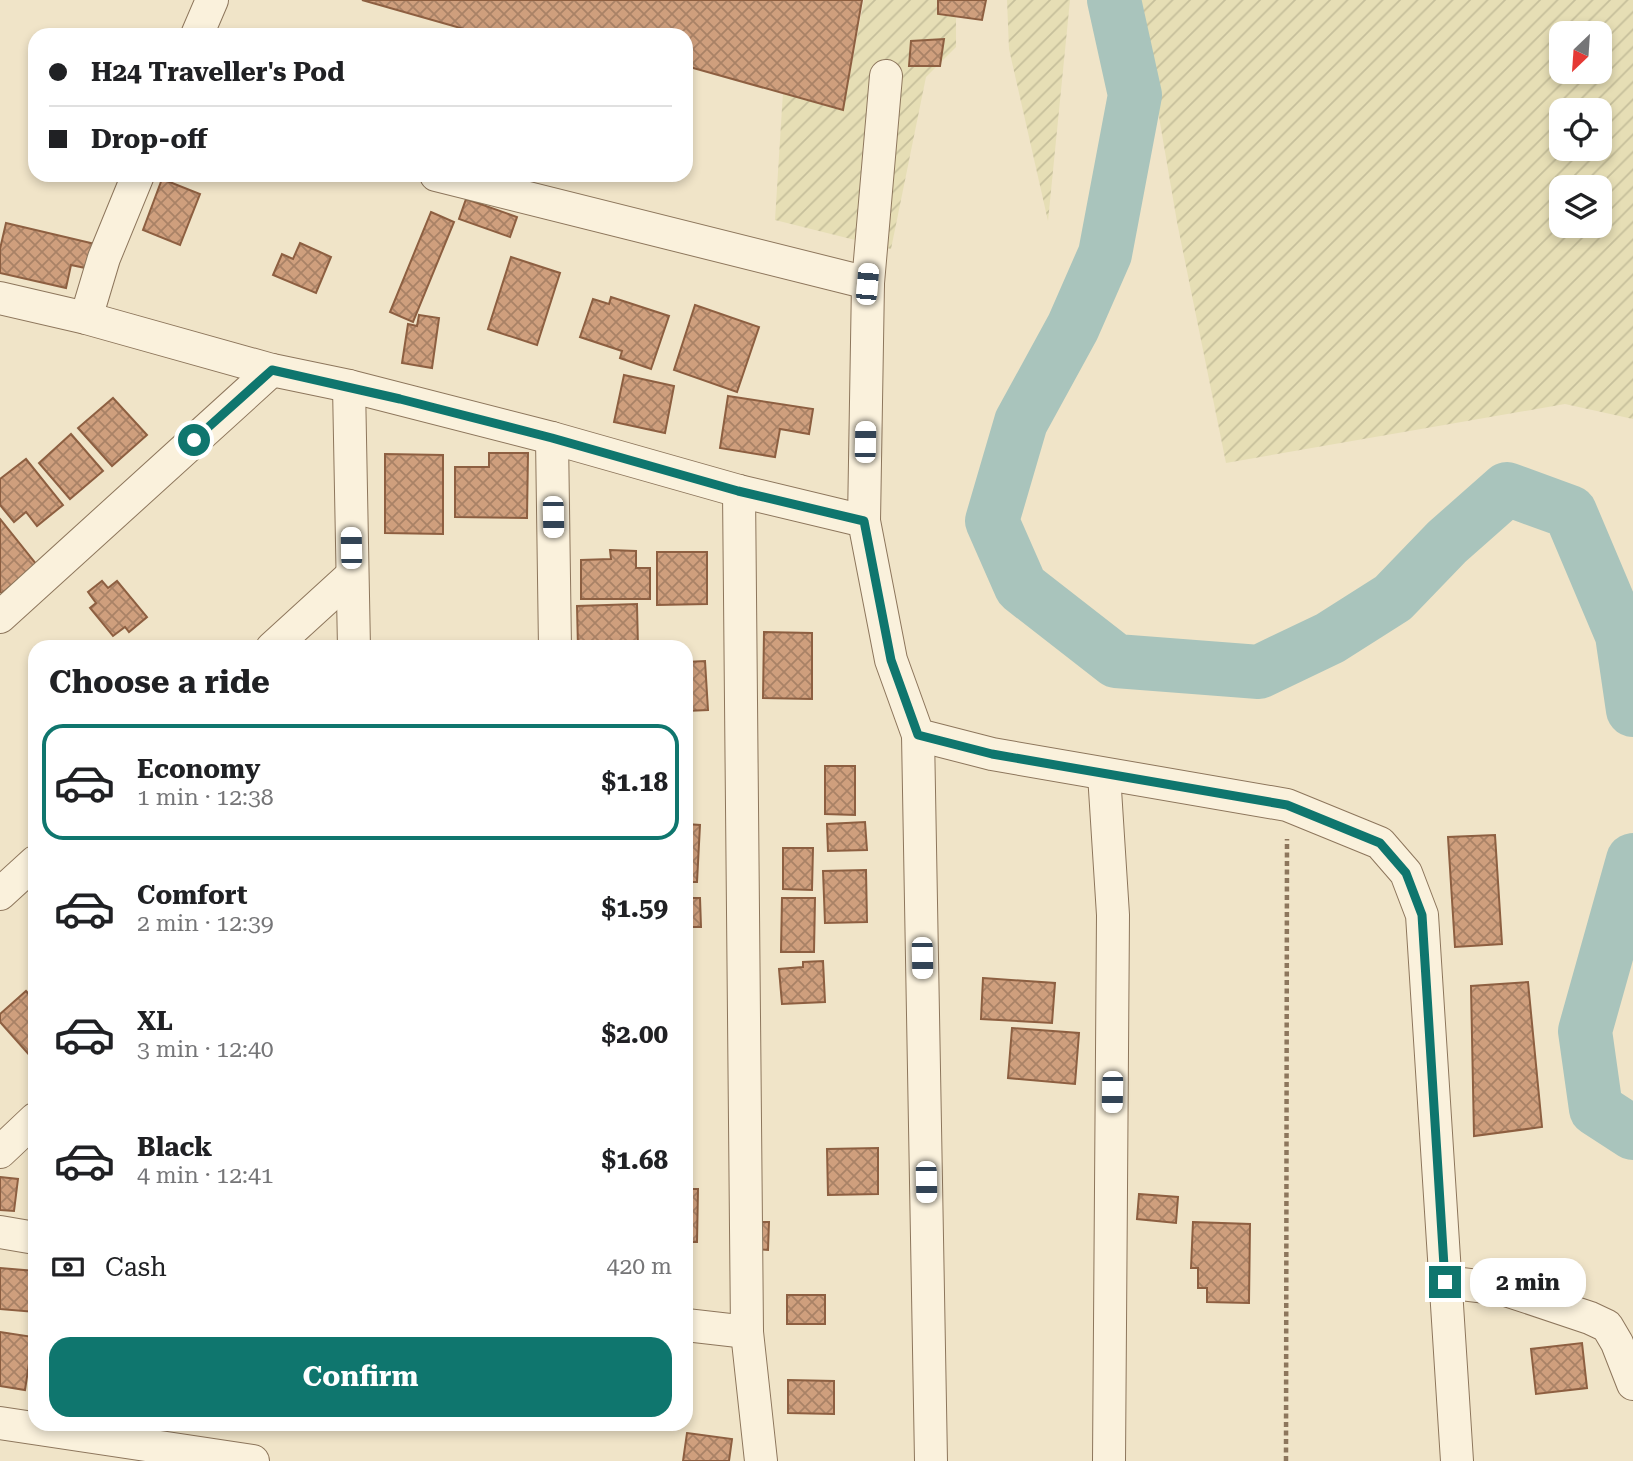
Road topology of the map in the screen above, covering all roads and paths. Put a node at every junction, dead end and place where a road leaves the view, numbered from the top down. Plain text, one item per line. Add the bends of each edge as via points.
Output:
1 (212, 0) edge
2 (200, 28) edge
3 (886, 76) dead end
4 (135, 182) edge
5 (464, 182) edge
6 (867, 284) junction
7 (0, 298) edge
8 (86, 318) junction
9 (272, 370) junction
10 (349, 386) junction
11 (552, 438) junction
12 (738, 491) junction
13 (864, 521) junction
14 (352, 575) junction
15 (0, 617) edge
16 (281, 640) edge
17 (354, 640) edge
18 (555, 640) edge
19 (918, 735) junction
20 (1104, 774) junction
21 (1287, 805) junction
22 (28, 868) edge
23 (0, 894) edge
24 (28, 1126) edge
25 (0, 1152) edge
26 (0, 1232) edge
27 (28, 1237) edge
28 (1445, 1282) junction
29 (693, 1326) edge
30 (747, 1332) junction
31 (1633, 1384) edge
32 (0, 1423) edge
33 (28, 1427) edge
34 (53, 1431) edge
35 (253, 1461) edge
36 (761, 1461) edge
37 (931, 1461) edge
38 (1109, 1461) edge
39 (1286, 1461) edge
40 (1457, 1461) edge

1 - 2 street
3 - 6 street
4 - 8 street
5 - 6 street
6 - 13 street
7 - 8 street
8 - 9 street
9 - 10 street
9 - 15 street
10 - 11 street
10 - 14 street
11 - 12 street
11 - 18 street
12 - 13 street
12 - 30 street
13 - 19 street via 891,660
14 - 16 street
14 - 17 street
19 - 20 street
19 - 37 street
20 - 21 street
20 - 38 street via 1113,915
21 - 28 street via 1380,843 1406,873 1422,915
21 - 39 path
22 - 23 street
24 - 25 street
26 - 27 street
28 - 31 street via 1503,1289 1606,1326
28 - 40 street
29 - 30 street
30 - 36 street
32 - 33 street
34 - 35 street

